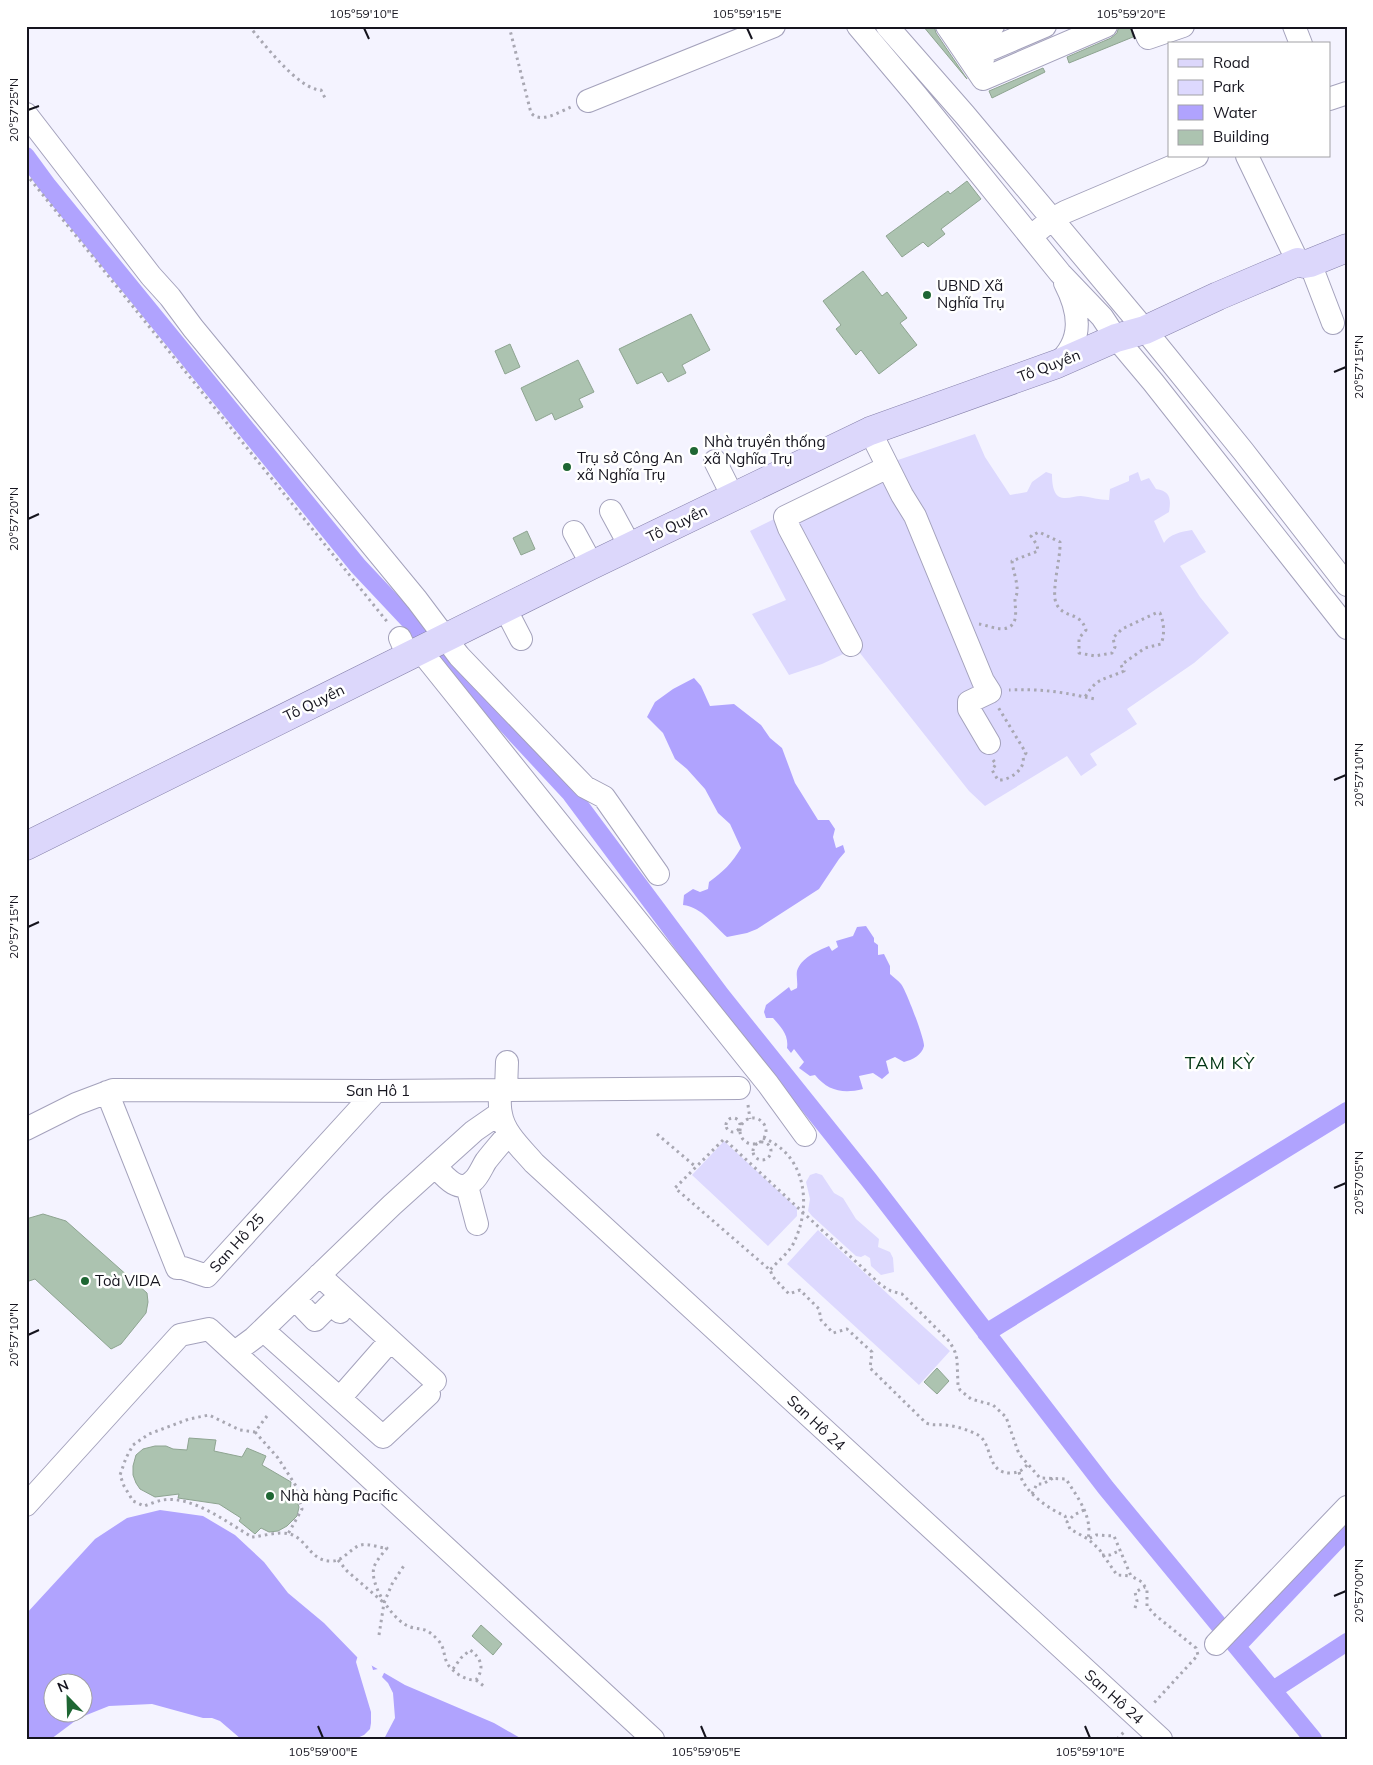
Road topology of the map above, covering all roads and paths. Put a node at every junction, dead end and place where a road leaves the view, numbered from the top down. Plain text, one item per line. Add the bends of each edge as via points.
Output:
1 (248, 26) edge
2 (509, 26) edge
3 (774, 26) edge
4 (858, 26) edge
5 (887, 26) edge
6 (994, 26) edge
7 (1106, 26) edge
8 (1143, 26) edge
9 (1183, 26) edge
10 (1294, 26) edge
11 (1080, 31) edge
12 (962, 37) edge
13 (1037, 42) edge
14 (1190, 42) edge
15 (1300, 42) edge
16 (1347, 93) edge
17 (325, 98) dead end
18 (588, 101) joint
19 (1330, 106) edge
20 (26, 114) edge
21 (1192, 158) edge
22 (1248, 158) edge
23 (26, 174) edge
24 (1052, 219) junction
25 (1030, 237) junction
26 (1347, 248) edge
27 (1304, 262) junction
28 (1060, 273) junction
29 (1333, 324) dead end
30 (1145, 330) junction
31 (1116, 338) junction
32 (1057, 364) junction
33 (870, 431) junction
34 (715, 461) dead end
35 (888, 467) junction
36 (733, 497) junction
37 (611, 511) dead end
38 (574, 532) dead end
39 (630, 546) junction
40 (592, 565) junction
41 (1347, 585) edge
42 (505, 608) junction
43 (959, 622) junction
44 (1347, 628) edge
45 (445, 638) junction
46 (521, 639) dead end
47 (851, 645) dead end
48 (410, 648) junction
49 (990, 692) junction
50 (1085, 697) junction
51 (1096, 699) dead end
52 (989, 743) joint
53 (26, 846) edge
54 (658, 874) dead end
55 (507, 1062) dead end
56 (503, 1090) junction
57 (376, 1091) junction
58 (107, 1092) junction
59 (743, 1096) joint
60 (750, 1119) junction
61 (505, 1123) junction
62 (26, 1129) edge
63 (739, 1129) junction
64 (657, 1134) dead end
65 (806, 1135) dead end
66 (763, 1138) junction
67 (758, 1144) junction
68 (435, 1166) junction
69 (696, 1168) junction
70 (467, 1186) junction
71 (803, 1213) junction
72 (477, 1224) dead end
73 (770, 1270) junction
74 (319, 1275) junction
75 (295, 1299) junction
76 (340, 1312) dead end
77 (263, 1330) junction
78 (390, 1341) junction
79 (235, 1352) junction
80 (340, 1398) junction
81 (267, 1416) dead end
82 (255, 1432) junction
83 (1027, 1465) junction
84 (1019, 1472) junction
85 (1054, 1478) junction
86 (1032, 1494) junction
87 (26, 1505) edge
88 (1347, 1506) edge
89 (1084, 1510) junction
90 (1067, 1522) junction
91 (288, 1534) junction
92 (1088, 1539) junction
93 (1121, 1550) junction
94 (1102, 1555) junction
95 (338, 1560) junction
96 (405, 1564) dead end
97 (1131, 1576) junction
98 (1146, 1587) junction
99 (384, 1603) junction
100 (1135, 1608) dead end
101 (379, 1634) dead end
102 (1224, 1636) dead end
103 (454, 1669) junction
104 (476, 1680) junction
105 (485, 1687) dead end
106 (1153, 1704) dead end
107 (1125, 1730) dead end
108 (653, 1739) edge
109 (1117, 1739) edge
110 (1160, 1739) edge

1 - 17 path via 290,72 316,90 321,90
2 - 18 path via 534,117 542,118
3 - 18 street
4 - 25 street
5 - 24 street
6 - 12 street
7 - 11 street
8 - 9 street via 1148,38
9 - 14 street
10 - 15 street
11 - 13 street
12 - 13 street
12 - 13 street via 983,79 995,83
16 - 19 street
20 - 45 street via 151,276
21 - 24 street
22 - 27 street
23 - 48 path
24 - 25 street
24 - 30 street
25 - 28 street
26 - 27 main road, Tô Quyền
27 - 29 street
27 - 30 main road, Tô Quyền via 1218,296
28 - 31 street via 1085,298
28 - 32 street via 1072,298 1077,321 1074,344
30 - 31 main road, Tô Quyền
30 - 41 street
31 - 32 main road, Tô Quyền
31 - 44 street
32 - 33 main road, Tô Quyền
33 - 35 street
33 - 36 main road, Tô Quyền
34 - 36 street
35 - 43 street via 915,516
35 - 47 street via 786,517
36 - 39 main road, Tô Quyền
37 - 39 street
38 - 40 street
39 - 40 main road, Tô Quyền
40 - 42 main road, Tô Quyền
42 - 45 main road, Tô Quyền
42 - 46 street
43 - 49 street
43 - 50 path via 1007,628 1016,618 1017,606 1012,560 1038,551 1031,536 1039,532 1060,542 1054,594 1057,605 1066,614 1084,622 1086,630 1079,638 1079,653 1095,656 1112,653 1115,647 1113,638 1122,629 1156,613 1160,613 1162,618 1163,638 1160,644 1145,648 1125,661 1121,665 1124,671 1098,681
45 - 48 main road, Tô Quyền
45 - 54 street via 585,787 604,797
48 - 53 main road, Tô Quyền
48 - 65 street via 768,1084
49 - 50 path via 1030,689
49 - 52 street via 969,702 968,709
49 - 52 path via 1026,753 1022,768 1010,778 998,780 992,770 996,764 988,754 992,749
50 - 51 path
55 - 56 street
56 - 57 street, San Hô 1
56 - 59 street, San Hô 1
56 - 61 street
57 - 58 street, San Hô 1
57 - 58 street, San Hô 25 via 207,1276 178,1268
58 - 62 street, San Hô 1
59 - 60 path
60 - 63 path
60 - 66 path via 759,1120 764,1126
61 - 68 street via 474,1131
61 - 70 street via 486,1162
61 - 110 street, San Hô 24 via 534,1163
63 - 63 path via 736,1119 726,1122 728,1132
63 - 67 path via 745,1142
64 - 69 path
66 - 67 path
66 - 71 path via 789,1156 804,1193
67 - 67 path via 754,1148 754,1156 765,1160 770,1156 770,1147
68 - 70 street via 447,1180
68 - 74 street
69 - 71 path via 724,1138
69 - 73 path via 675,1188
70 - 72 street
71 - 73 path via 795,1242
71 - 83 path via 881,1285 902,1294 950,1342 955,1352 960,1390 971,1399 993,1405 1006,1416 1019,1454
73 - 84 path via 789,1294 800,1290 819,1309 821,1320 833,1333 847,1329 872,1352 870,1368 926,1423 953,1426 980,1436 994,1466 1011,1474
74 - 75 street
74 - 78 street
75 - 76 street via 315,1320 331,1304
75 - 77 street
77 - 79 street
77 - 80 street
78 - 80 street
78 - 80 street via 432,1387 383,1437
79 - 87 street via 210,1328 180,1335
79 - 108 street
81 - 82 path
82 - 91 path via 278,1458 296,1486 302,1508
82 - 91 path via 240,1430 209,1415 189,1419 148,1434 133,1445 120,1475 133,1501 144,1506 164,1500 184,1502 220,1516 252,1537
83 - 84 path
83 - 85 path via 1040,1478
84 - 86 path via 1022,1482
85 - 86 path via 1038,1484
85 - 89 path via 1066,1479
86 - 90 path via 1065,1516
88 - 102 street
89 - 90 path
89 - 92 path via 1090,1529
90 - 92 path via 1070,1529
91 - 95 path via 302,1541 322,1560
92 - 93 path via 1096,1535 1114,1536
92 - 94 path
93 - 94 path
93 - 97 path
94 - 97 path via 1117,1575
95 - 99 path
95 - 99 path via 360,1545 387,1548 374,1566 373,1580
96 - 99 path
97 - 98 path
98 - 100 path via 1135,1592
98 - 106 path via 1147,1606 1155,1616 1193,1644 1198,1655
99 - 101 path
99 - 103 path via 406,1625 424,1628 438,1640 448,1664
103 - 104 path via 470,1681
103 - 104 path via 470,1650 482,1665
104 - 105 path
107 - 109 path

